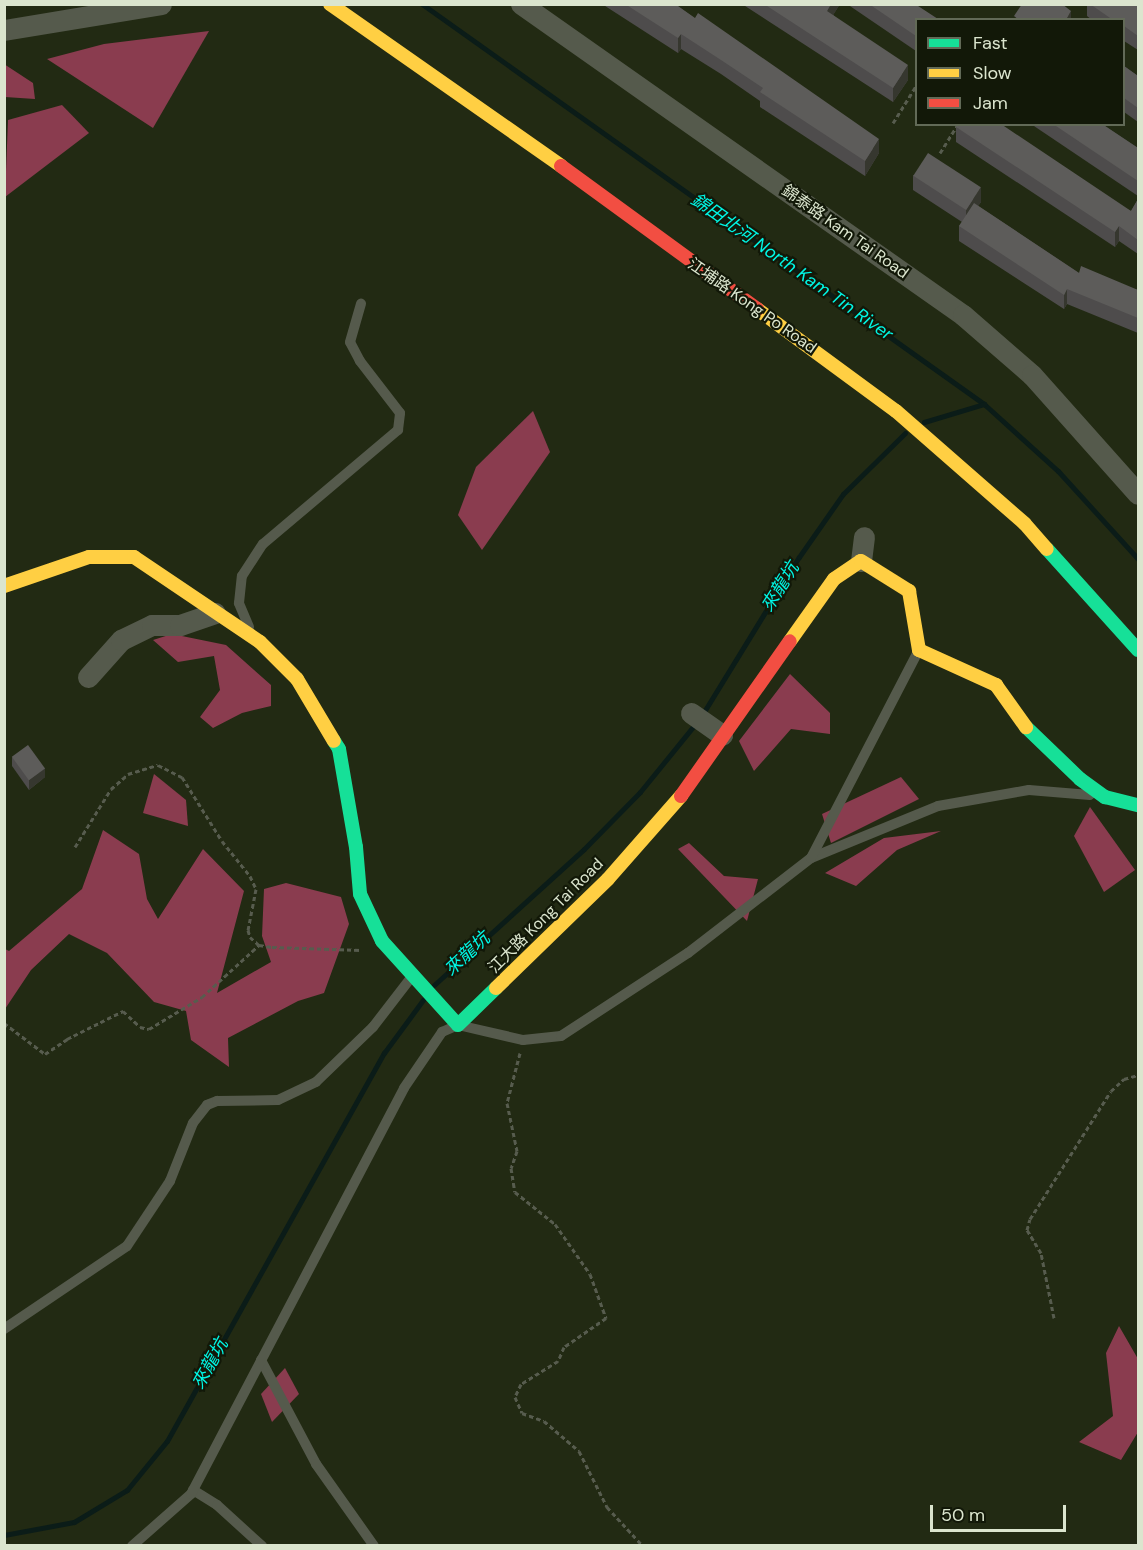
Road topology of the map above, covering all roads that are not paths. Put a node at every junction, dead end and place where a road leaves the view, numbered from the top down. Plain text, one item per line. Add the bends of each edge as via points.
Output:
1 (161, 4) edge
2 (330, 4) edge
3 (521, 4) edge
4 (4, 30) edge
5 (361, 304) dead end
6 (1138, 494) edge
7 (864, 537) dead end
8 (861, 561) junction
9 (4, 586) edge
10 (215, 613) junction
11 (260, 642) junction
12 (1138, 650) edge
13 (920, 651) junction
14 (88, 677) dead end
15 (690, 713) dead end
16 (722, 735) junction
17 (1105, 797) junction
18 (1138, 805) edge
19 (811, 858) junction
20 (416, 980) junction
21 (458, 1025) junction
22 (4, 1329) edge
23 (261, 1360) junction
24 (193, 1490) junction
25 (132, 1545) edge
26 (262, 1545) edge
27 (374, 1545) edge

1 - 4 street
2 - 12 street, 江埔路 Kong Po Road via 522,138 896,411 1025,524
3 - 6 street, 錦泰路 Kam Tai Road via 963,315 1032,375
5 - 11 lane via 350,342 400,413 398,430 287,520 263,544 242,576 239,603
7 - 8 street
8 - 13 street via 909,591
8 - 16 street, 江大路 Kong Tai Road via 834,579
9 - 10 street via 89,557 115,554 154,567
10 - 11 street
10 - 14 street via 180,625 152,625 121,640
11 - 20 street via 297,679 339,749 360,894 382,941
13 - 17 street via 996,685 1014,705 1028,730
13 - 19 lane
15 - 16 street
16 - 21 street, 江大路 Kong Tai Road via 678,801 624,862
17 - 18 street
17 - 19 lane via 1029,790 982,796 938,806
19 - 21 lane via 688,953 561,1036 524,1040
20 - 21 street
20 - 22 lane via 316,1082 278,1100 216,1101 207,1105 194,1123 170,1181 127,1246
21 - 23 lane via 442,1032 404,1088
23 - 24 lane
23 - 27 lane via 316,1464
24 - 25 lane
24 - 26 lane via 217,1505

